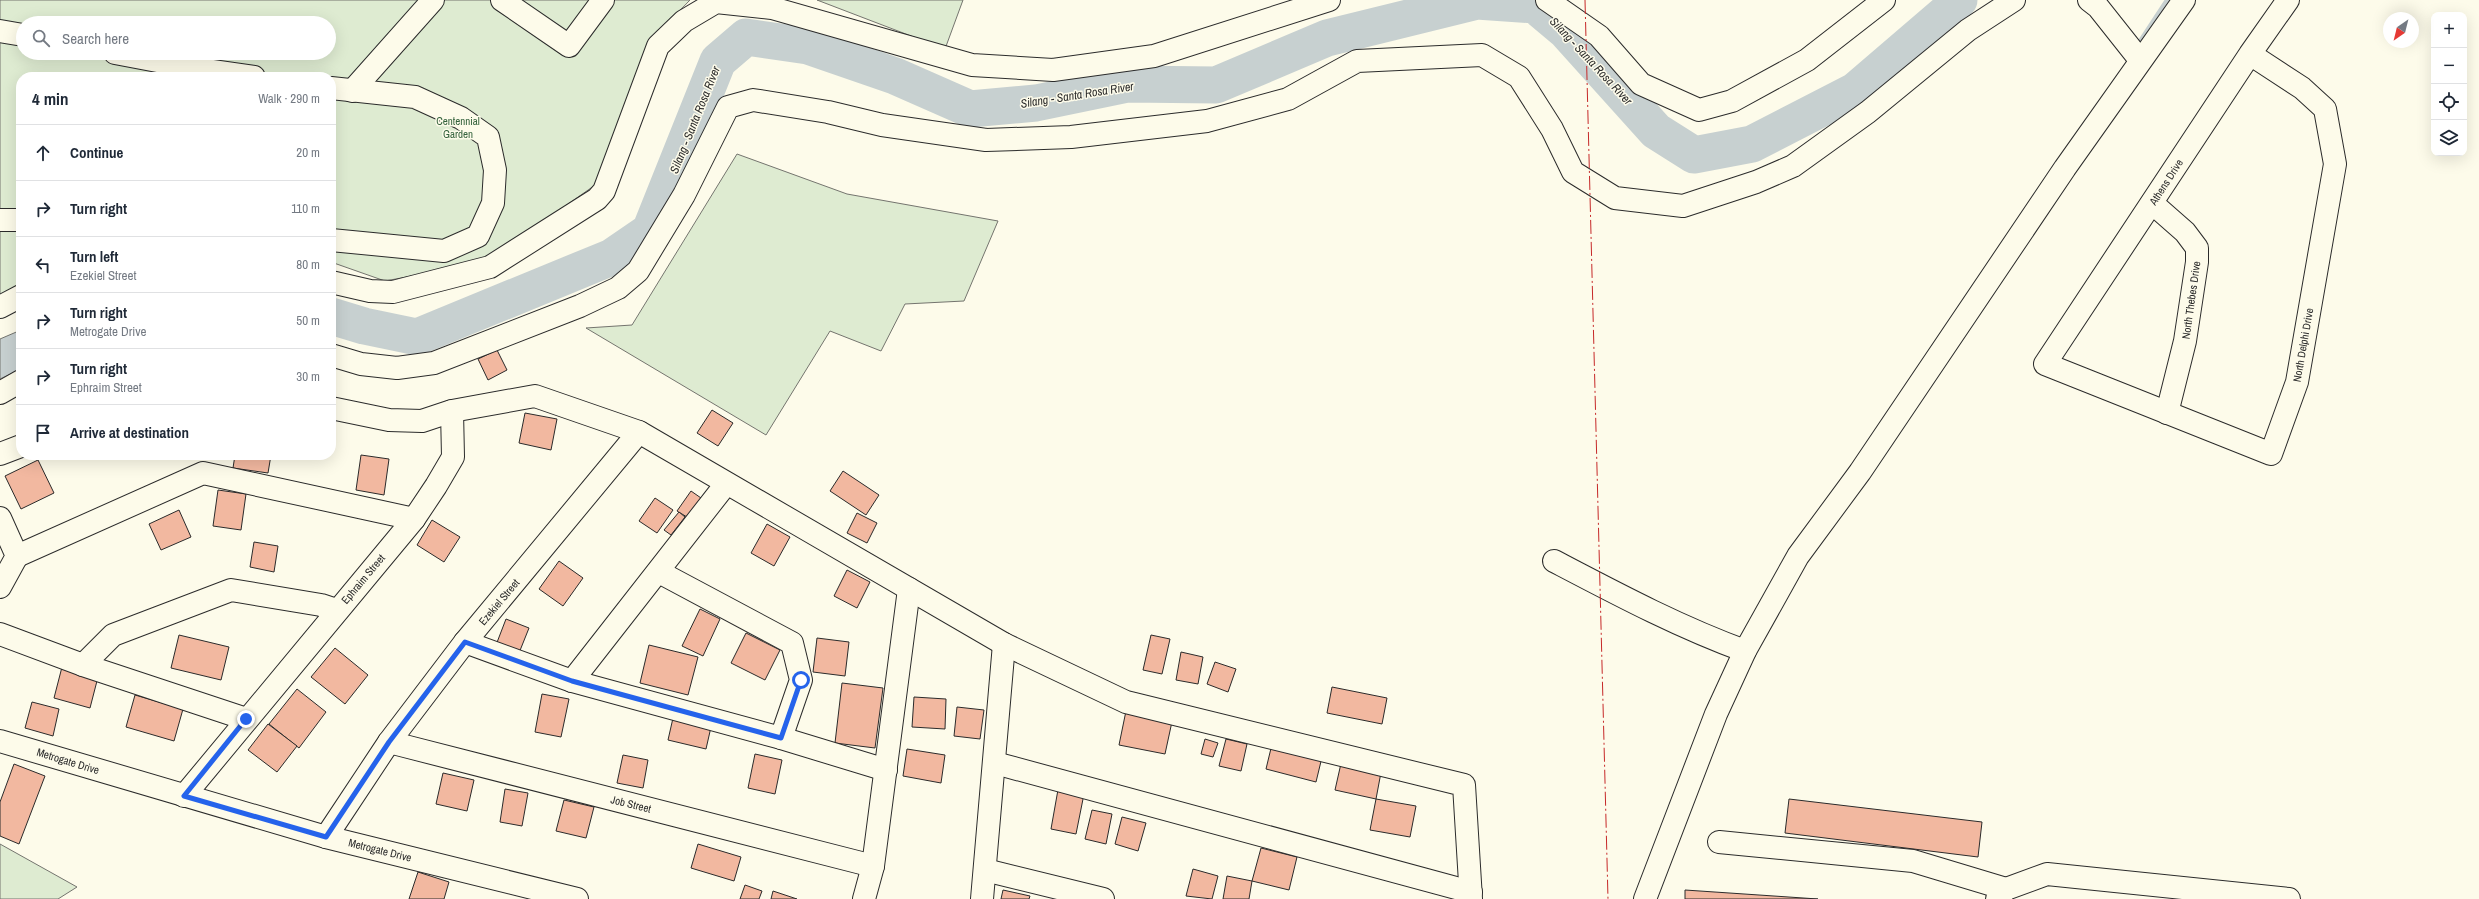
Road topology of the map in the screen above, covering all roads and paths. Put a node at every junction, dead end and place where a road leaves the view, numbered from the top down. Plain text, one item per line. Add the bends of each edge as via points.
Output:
1 (433, 0) edge
2 (502, 0) edge
3 (603, 0) edge
4 (1330, 0) edge
5 (1547, 0) edge
6 (1884, 0) edge
7 (2014, 0) edge
8 (2089, 0) edge
9 (2184, 0) edge
10 (2288, 0) edge
11 (0, 31) edge
12 (16, 34) edge
13 (2250, 54) junction
14 (152, 60) edge
15 (2140, 60) junction
16 (219, 72) edge
17 (336, 89) edge
18 (352, 91) junction
19 (2152, 203) junction
20 (0, 220) edge
21 (16, 220) edge
22 (336, 240) edge
23 (336, 283) edge
24 (16, 299) edge
25 (0, 307) edge
26 (336, 356) edge
27 (2045, 364) joint
28 (16, 384) edge
29 (0, 393) edge
30 (336, 409) edge
31 (452, 411) junction
32 (2167, 413) junction
33 (639, 432) junction
34 (16, 448) edge
35 (0, 454) edge
36 (726, 484) junction
37 (0, 518) edge
38 (414, 519) junction
39 (17, 556) junction
40 (1554, 561) dead end
41 (659, 572) junction
42 (0, 587) edge
43 (909, 589) junction
44 (336, 610) junction
45 (0, 634) edge
46 (465, 642) junction
47 (1004, 644) junction
48 (1745, 651) junction
49 (83, 665) junction
50 (572, 681) junction
51 (246, 719) junction
52 (781, 738) junction
53 (0, 741) edge
54 (389, 742) junction
55 (995, 763) junction
56 (886, 770) junction
57 (184, 796) junction
58 (326, 837) junction
59 (1719, 842) dead end
60 (873, 866) junction
61 (985, 870) junction
62 (2002, 894) edge
63 (1471, 896) edge
64 (577, 899) edge
65 (864, 899) edge
66 (982, 899) edge
67 (1103, 899) edge
68 (1645, 899) edge
69 (2289, 899) edge

1 - 18 street
2 - 3 street via 569,46
4 - 23 street via 1154,56 1053,70 972,65 772,8 716,2 684,21 658,46 604,191 597,199 490,267 393,292 370,291
5 - 6 street via 1599,36 1641,84 1699,110 1732,101 1806,60
7 - 26 street via 1968,30 1868,112 1793,166 1756,182 1683,206 1615,198 1573,172 1552,129 1519,77 1482,55 1357,62 1288,99 1214,119 1071,137 986,140 882,125 828,112 753,100 728,107 684,195 638,271 618,288 580,306 434,363 397,368 361,364
8 - 15 street via 2098,7
9 - 15 street
10 - 13 street, Athens Drive
11 - 12 street
13 - 19 street, Athens Drive
13 - 32 street, North Delphi Drive via 2302,88 2325,109 2335,164 2297,382 2271,454
14 - 16 street
15 - 48 street via 1860,472 1798,556
17 - 18 street
18 - 22 street via 415,97 461,118 488,137 495,170 494,203 478,236 444,251
19 - 27 street, Athens Drive
19 - 32 street, North Thebes Drive via 2185,232 2197,248 2185,341
20 - 21 street
24 - 25 street
27 - 32 street, North Delphi Drive
28 - 29 street
30 - 31 street via 388,420 422,421
31 - 33 street via 535,396
31 - 38 street, Ephraim Street via 453,457
33 - 36 street
33 - 46 street, Ezekiel Street
34 - 35 street
36 - 41 street
36 - 43 street
37 - 39 street
38 - 39 street via 203,473
38 - 44 street, Ephraim Street
39 - 42 street
40 - 48 street via 1629,601
41 - 50 street
41 - 52 street via 792,643 801,680
43 - 47 street
43 - 56 street
44 - 49 street via 321,605 231,590 113,635
44 - 51 street, Ephraim Street
45 - 49 street
46 - 50 street
46 - 54 street, Ezekiel Street
47 - 55 street
47 - 63 street via 1126,702 1464,785
48 - 68 street via 1691,775
49 - 51 street
50 - 52 street
51 - 57 street, Ephraim Street
52 - 56 street
53 - 57 street, Metrogate Drive
54 - 58 street, Ezekiel Street
54 - 60 street, Job Street
55 - 61 street
55 - 63 street
56 - 60 street
57 - 58 street, Metrogate Drive
58 - 64 street, Metrogate Drive
59 - 62 street via 1913,861
60 - 65 street
61 - 66 street
61 - 67 street
62 - 69 street via 2047,874

